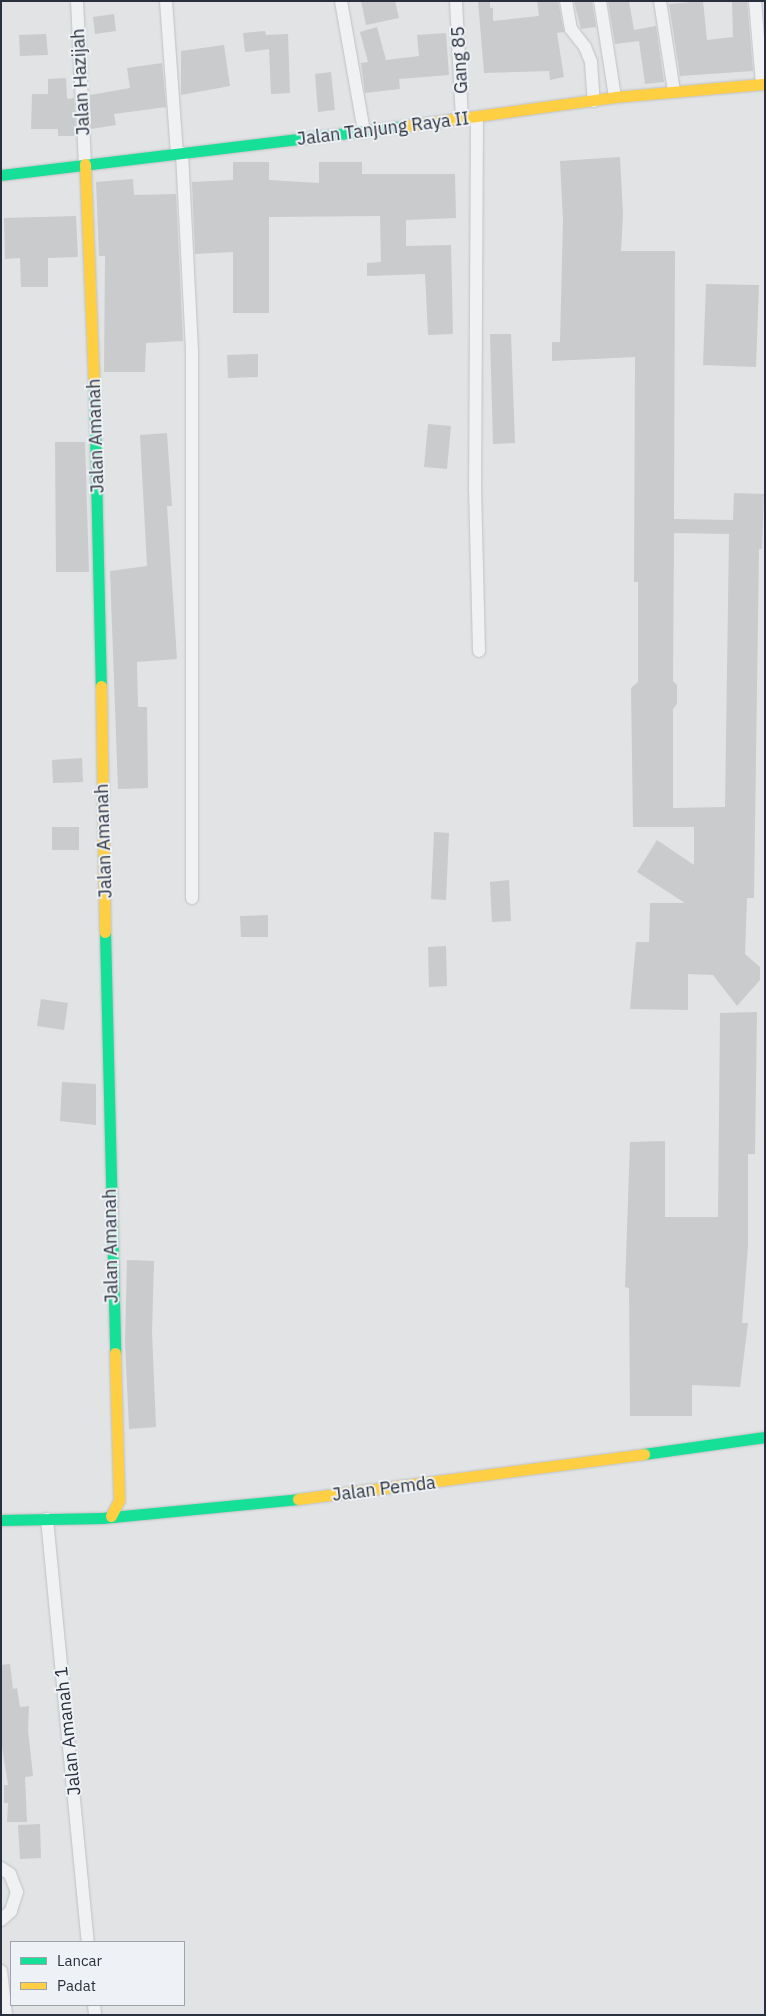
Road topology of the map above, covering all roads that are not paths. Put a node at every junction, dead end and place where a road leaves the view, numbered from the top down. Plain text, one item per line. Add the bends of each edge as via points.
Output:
1 (78, 1) edge
2 (166, 1) edge
3 (341, 1) edge
4 (456, 1) edge
5 (566, 1) edge
6 (600, 1) edge
7 (660, 1) edge
8 (755, 1) edge
9 (763, 84) edge
10 (674, 91) junction
11 (615, 97) junction
12 (594, 101) junction
13 (478, 117) junction
14 (462, 119) junction
15 (364, 132) junction
16 (179, 153) junction
17 (85, 164) junction
18 (1, 175) edge
19 (479, 651) dead end
20 (192, 898) dead end
21 (765, 1437) edge
22 (111, 1516) junction
23 (47, 1519) junction
24 (1, 1520) edge
25 (1, 1868) edge
26 (1, 1920) edge
27 (88, 1941) edge
28 (1, 1971) edge
29 (6, 2015) edge

1 - 17 street, Jalan Hazijah
2 - 16 street
3 - 15 street
4 - 14 street, Gang 85
5 - 12 street via 571,29 592,62
6 - 11 street
7 - 10 street
8 - 9 street
9 - 10 street, Jalan Tanjung Raya II
10 - 11 street, Jalan Tanjung Raya II
11 - 12 street, Jalan Tanjung Raya II
12 - 13 street, Jalan Tanjung Raya II
13 - 14 street, Jalan Tanjung Raya II
13 - 19 street via 476,487
14 - 15 street, Jalan Tanjung Raya II
15 - 16 street, Jalan Tanjung Raya II
16 - 17 street, Jalan Tanjung Raya II
16 - 20 street via 192,353
17 - 18 street, Jalan Tanjung Raya II
17 - 22 street, Jalan Amanah via 98,488 108,1108 119,1500
21 - 22 street, Jalan Pemda via 457,1480 248,1505
22 - 23 street, Jalan Pemda
23 - 24 street, Jalan Pemda
23 - 27 street, Jalan Amanah 1
25 - 26 street via 10,1874 17,1892 12,1911
28 - 29 street

